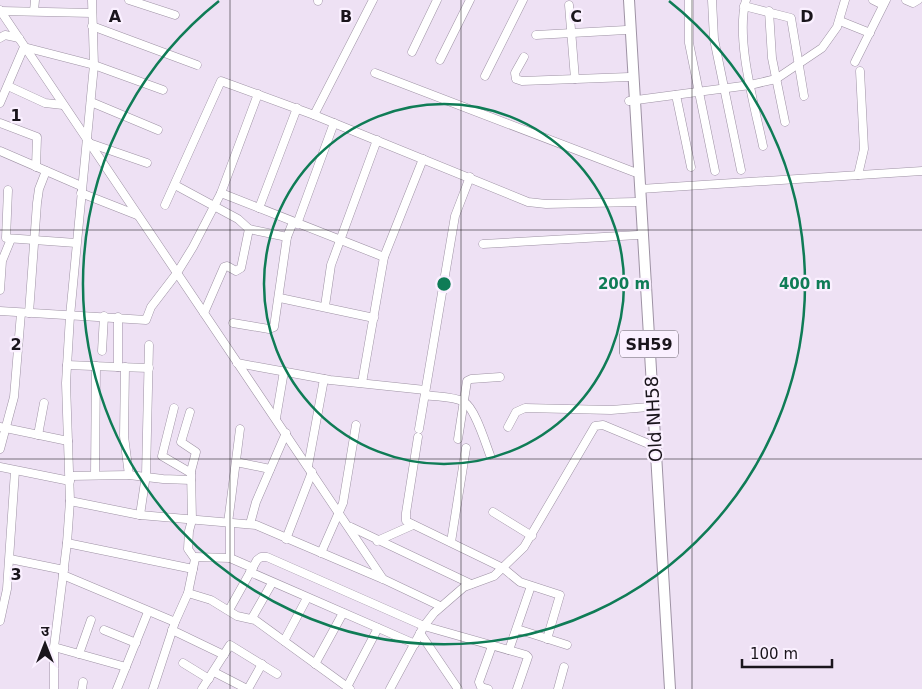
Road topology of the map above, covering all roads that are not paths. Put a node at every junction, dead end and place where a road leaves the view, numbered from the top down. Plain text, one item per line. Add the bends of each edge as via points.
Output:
1 (35, 0) edge
2 (92, 0) edge
3 (129, 0) edge
4 (373, 0) edge
5 (437, 0) edge
6 (470, 0) edge
7 (522, 0) edge
8 (624, 0) edge
9 (629, 0) edge
10 (689, 0) edge
11 (712, 0) edge
12 (845, 0) edge
13 (873, 0) edge
14 (906, 0) edge
15 (918, 0) edge
16 (745, 3) edge
17 (884, 3) edge
18 (568, 5) dead end
19 (0, 11) edge
20 (34, 11) junction
21 (770, 11) junction
22 (92, 13) junction
23 (175, 15) dead end
24 (840, 21) junction
25 (92, 26) junction
26 (626, 30) junction
27 (570, 33) junction
28 (870, 33) junction
29 (536, 35) dead end
30 (0, 38) edge
31 (19, 38) junction
32 (24, 47) junction
33 (45, 52) junction
34 (412, 52) dead end
35 (524, 57) dead end
36 (440, 60) dead end
37 (855, 62) dead end
38 (94, 65) junction
39 (197, 65) dead end
40 (798, 66) junction
41 (40, 70) junction
42 (860, 71) dead end
43 (375, 73) dead end
44 (485, 76) dead end
45 (629, 77) junction
46 (575, 79) junction
47 (776, 79) junction
48 (750, 85) junction
49 (8, 86) junction
50 (724, 89) junction
51 (163, 90) dead end
52 (699, 92) junction
53 (258, 94) junction
54 (676, 95) junction
55 (804, 96) dead end
56 (631, 101) junction
57 (91, 102) junction
58 (0, 104) edge
59 (63, 105) junction
60 (296, 108) junction
61 (314, 115) junction
62 (785, 122) dead end
63 (0, 123) edge
64 (334, 123) junction
65 (158, 130) dead end
66 (377, 140) junction
67 (88, 141) junction
68 (763, 146) dead end
69 (0, 151) edge
70 (423, 159) junction
71 (147, 163) dead end
72 (36, 167) junction
73 (690, 167) dead end
74 (741, 170) dead end
75 (715, 171) dead end
76 (922, 171) edge
77 (46, 172) junction
78 (634, 172) junction
79 (858, 175) junction
80 (470, 177) junction
81 (175, 185) junction
82 (81, 189) junction
83 (640, 189) junction
84 (8, 190) dead end
85 (220, 193) junction
86 (636, 202) junction
87 (165, 205) dead end
88 (214, 205) junction
89 (259, 208) junction
90 (138, 215) junction
91 (295, 223) junction
92 (249, 229) junction
93 (638, 235) junction
94 (288, 237) junction
95 (11, 239) junction
96 (339, 239) junction
97 (35, 241) junction
98 (76, 243) junction
99 (483, 244) dead end
100 (384, 257) junction
101 (1, 260) edge
102 (177, 273) junction
103 (0, 290) edge
104 (280, 298) junction
105 (325, 306) junction
106 (0, 311) edge
107 (25, 313) junction
108 (204, 313) junction
109 (70, 316) junction
110 (104, 316) junction
111 (118, 317) junction
112 (374, 318) junction
113 (233, 323) dead end
114 (149, 345) dead end
115 (102, 351) dead end
116 (237, 363) junction
117 (67, 364) junction
118 (96, 366) junction
119 (121, 367) junction
120 (149, 368) junction
121 (284, 371) junction
122 (500, 378) dead end
123 (324, 379) junction
124 (362, 384) junction
125 (425, 392) junction
126 (464, 402) junction
127 (44, 403) dead end
128 (174, 408) dead end
129 (649, 408) junction
130 (190, 412) dead end
131 (276, 418) junction
132 (356, 425) dead end
133 (508, 426) dead end
134 (3, 427) edge
135 (240, 429) dead end
136 (286, 433) junction
137 (38, 435) junction
138 (458, 439) dead end
139 (68, 441) junction
140 (654, 446) junction
141 (466, 448) dead end
142 (0, 449) edge
143 (490, 455) dead end
144 (236, 462) junction
145 (0, 467) edge
146 (270, 469) junction
147 (310, 469) junction
148 (15, 471) junction
149 (129, 474) junction
150 (95, 476) junction
151 (146, 476) junction
152 (191, 477) junction
153 (70, 479) junction
154 (70, 501) junction
155 (493, 512) dead end
156 (140, 514) junction
157 (340, 514) junction
158 (192, 520) junction
159 (229, 523) junction
160 (250, 524) junction
161 (413, 525) junction
162 (350, 527) junction
163 (532, 536) junction
164 (286, 539) junction
165 (377, 540) junction
166 (451, 542) junction
167 (67, 544) junction
168 (321, 553) junction
169 (195, 557) junction
170 (10, 558) junction
171 (230, 558) junction
172 (503, 568) junction
173 (193, 569) junction
174 (252, 570) junction
175 (63, 572) junction
176 (383, 578) junction
177 (272, 583) junction
178 (471, 584) junction
179 (531, 586) junction
180 (188, 593) junction
181 (307, 598) junction
182 (440, 606) junction
183 (229, 610) junction
184 (148, 612) junction
185 (343, 613) junction
186 (252, 618) junction
187 (91, 620) dead end
188 (0, 621) edge
189 (173, 626) junction
190 (378, 628) junction
191 (422, 629) junction
192 (517, 629) junction
193 (104, 630) dead end
194 (547, 639) junction
195 (284, 641) junction
196 (136, 643) junction
197 (414, 644) junction
198 (567, 645) dead end
199 (492, 646) junction
200 (54, 647) junction
201 (509, 650) junction
202 (79, 654) junction
203 (224, 655) junction
204 (183, 663) dead end
205 (262, 664) junction
206 (315, 664) junction
207 (126, 667) junction
208 (564, 667) dead end
209 (277, 674) dead end
210 (211, 676) junction
211 (348, 688) edge
212 (54, 689) edge
213 (117, 689) edge
214 (153, 689) edge
215 (202, 689) edge
216 (248, 689) edge
217 (390, 689) edge
218 (458, 689) edge
219 (488, 689) edge
220 (517, 689) edge
221 (558, 689) edge
222 (665, 689) edge
223 (670, 689) edge

1 - 20 street
2 - 22 street
3 - 23 street
4 - 61 street
5 - 34 street
6 - 36 street
7 - 44 street
8 - 26 main road, Old NH58 / SH59
9 - 56 main road, Old NH58 / SH59
10 - 52 street via 689,43
11 - 50 street via 712,28
12 - 24 street
13 - 17 street
14 - 15 street via 913,3
16 - 21 street
16 - 48 street via 744,36
17 - 28 street
18 - 27 street
19 - 20 street
19 - 31 street
20 - 22 street
21 - 40 street via 791,18
21 - 47 street via 770,43
22 - 25 street
24 - 28 street
24 - 40 street via 822,48
25 - 38 street
25 - 39 street
26 - 27 street
26 - 45 main road, Old NH58 / SH59
27 - 29 street
27 - 46 street
28 - 37 street
30 - 31 street
31 - 32 street
32 - 33 street
32 - 41 street
32 - 49 street
33 - 38 street
33 - 41 street
35 - 46 street via 515,73 516,79
38 - 51 street
38 - 57 street
40 - 47 street
40 - 55 street
41 - 59 street
42 - 79 street via 864,149
43 - 78 street
45 - 46 street
45 - 56 main road, Old NH58 / SH59
47 - 48 street
47 - 62 street
48 - 50 street
48 - 68 street
49 - 58 street
49 - 59 street via 45,103
50 - 52 street
50 - 74 street
52 - 54 street
52 - 75 street
53 - 60 street
53 - 81 street via 228,82 219,82
53 - 85 street
54 - 56 street
54 - 73 street
56 - 78 main road, Old NH58 / SH59
56 - 83 main road, Old NH58 / SH59
57 - 65 street
57 - 67 street
59 - 67 street
60 - 61 street
60 - 89 street
61 - 64 street
63 - 72 street via 37,137
64 - 66 street
64 - 91 street
66 - 70 street
66 - 96 street
67 - 71 street
67 - 82 street
67 - 90 street
69 - 72 street
70 - 80 street
70 - 100 street
72 - 77 street
76 - 79 street
77 - 82 street
77 - 97 street via 39,190
78 - 86 main road, Old NH58 / SH59
79 - 83 street
80 - 86 street via 536,204
80 - 125 street via 455,216
81 - 87 street
81 - 88 street
82 - 90 street
82 - 98 street
83 - 140 main road, Old NH58 / SH59
84 - 95 street via 5,233 6,238
85 - 88 street
85 - 89 street
86 - 93 main road, Old NH58 / SH59
88 - 92 street
88 - 102 street
89 - 91 street
90 - 102 street
91 - 94 street
91 - 96 street
92 - 94 street
92 - 108 street via 241,268 236,271 225,266 222,269
93 - 99 street
93 - 129 main road, Old NH58 / SH59
94 - 104 street
95 - 97 street
95 - 101 street
96 - 100 street
96 - 105 street via 331,265
97 - 98 street
97 - 107 street
98 - 109 street
100 - 112 street
101 - 103 street
102 - 108 street
102 - 111 street via 151,307 146,320
104 - 105 street
104 - 113 street via 272,328
105 - 112 street
106 - 107 street
107 - 109 street
107 - 134 street via 16,386
108 - 116 street
109 - 110 street
109 - 117 street
110 - 111 street
110 - 115 street
111 - 119 street
112 - 124 street
114 - 120 street
116 - 121 street
116 - 131 street
117 - 118 street
117 - 139 street
118 - 119 street
118 - 150 street
119 - 120 street
119 - 149 street
120 - 151 street
121 - 123 street
121 - 131 street
122 - 126 street via 469,379
123 - 124 street
123 - 147 street
124 - 125 street
125 - 126 street
125 - 161 street via 406,513 406,521
126 - 138 street
126 - 143 street via 472,412
127 - 137 street
128 - 152 street via 162,456
129 - 133 street via 525,408 516,412
129 - 140 main road, Old NH58 / SH59
130 - 152 street via 181,442 196,452
131 - 136 street
132 - 157 street
134 - 137 street
134 - 142 street
135 - 144 street
136 - 146 street
136 - 147 street
137 - 139 street
139 - 153 street
140 - 163 street via 603,425 594,426
140 - 222 main road, Old NH58 / SH59
140 - 223 main road, Old NH58 / SH59
141 - 166 street
144 - 146 street
144 - 159 street
145 - 148 street
146 - 160 street
147 - 157 street
147 - 164 street
148 - 153 street
148 - 170 street
149 - 150 street
149 - 151 street
150 - 153 street
151 - 152 street via 163,480
151 - 156 street
152 - 158 street
153 - 154 street
154 - 156 street
154 - 167 street
155 - 163 street
156 - 158 street
157 - 162 street
157 - 168 street
158 - 159 street
158 - 169 street via 188,549
159 - 160 street
159 - 171 street
160 - 164 street
161 - 165 street
161 - 166 street
162 - 165 street
162 - 176 street
163 - 172 street
164 - 168 street
165 - 178 street
166 - 172 street
167 - 173 street
167 - 175 street
168 - 176 street
169 - 171 street
169 - 173 street
170 - 175 street
170 - 188 street
171 - 174 street
172 - 178 street via 494,576
172 - 179 street via 520,582
173 - 180 street
174 - 177 street
174 - 183 street
174 - 191 street via 259,558 267,557
175 - 184 street
175 - 200 street
176 - 182 street
177 - 181 street
177 - 186 street
178 - 182 street
179 - 192 street
179 - 194 street via 561,596
180 - 183 street
180 - 189 street
181 - 185 street
181 - 195 street
182 - 191 street
183 - 186 street via 237,616
184 - 189 street
184 - 196 street
185 - 190 street
185 - 206 street
186 - 195 street
187 - 202 street
189 - 203 street
189 - 214 street
190 - 197 street
190 - 211 street
191 - 197 street
191 - 199 street
191 - 218 street
192 - 194 street
192 - 201 street
193 - 196 street
194 - 198 street
195 - 206 street
196 - 207 street
197 - 217 street
199 - 201 street
199 - 219 street via 479,682 481,687
200 - 202 street
200 - 212 street
201 - 220 street via 528,656
202 - 207 street
203 - 205 street via 232,645
203 - 210 street
204 - 210 street
205 - 209 street
205 - 216 street
206 - 211 street
207 - 213 street
208 - 221 street
210 - 215 street
210 - 216 street

